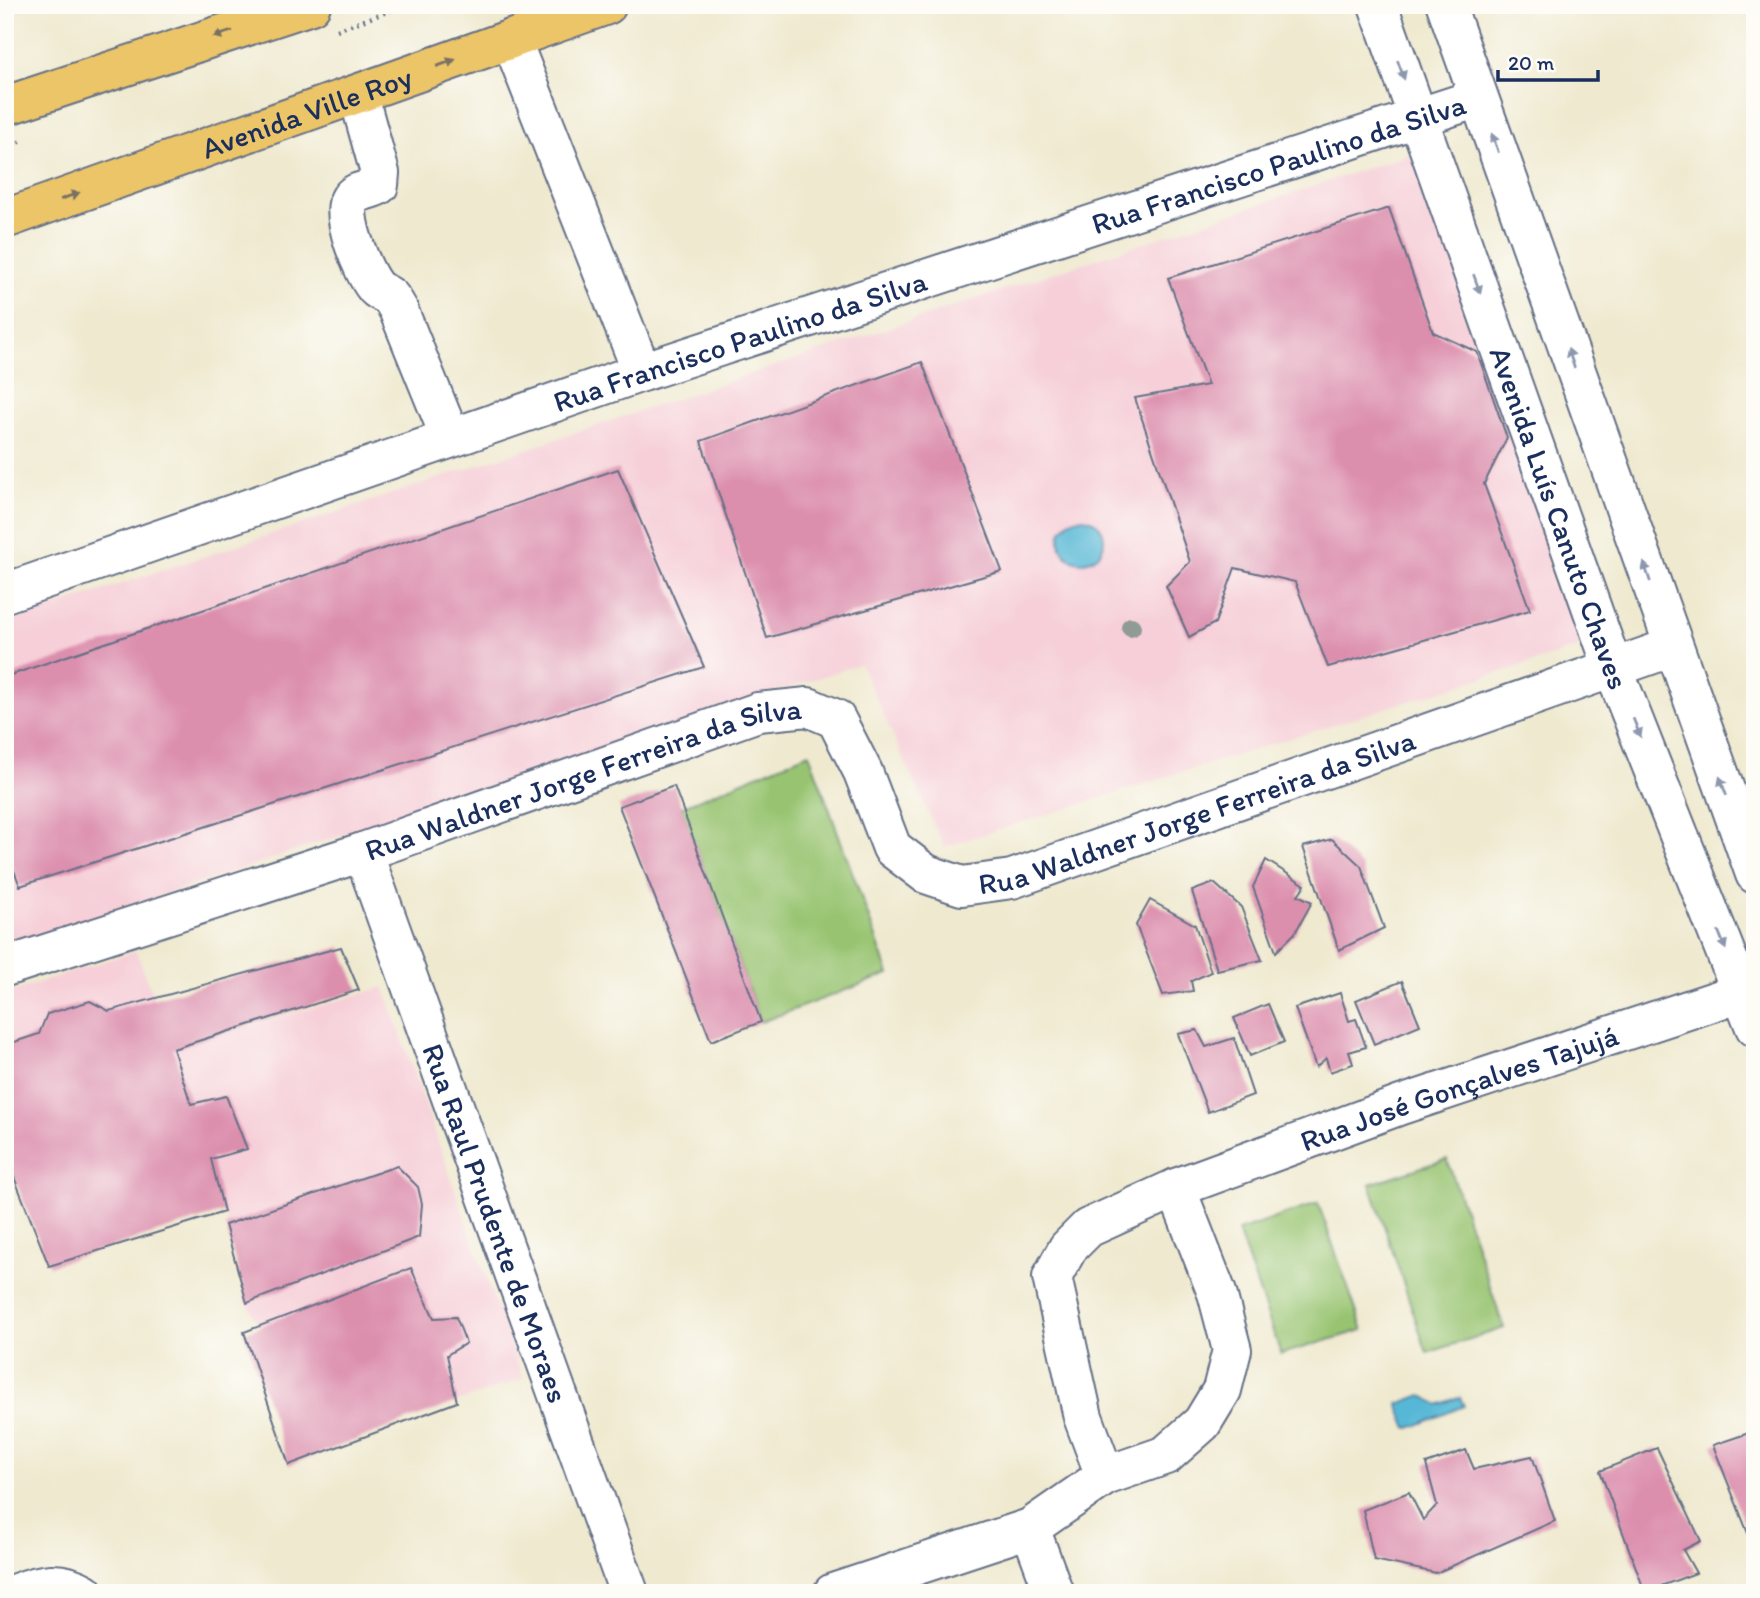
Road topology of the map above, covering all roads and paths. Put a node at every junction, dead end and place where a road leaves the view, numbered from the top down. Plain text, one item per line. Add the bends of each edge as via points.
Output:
1 (311, 5) edge
2 (607, 5) edge
3 (1378, 5) edge
4 (1446, 5) edge
5 (511, 39) junction
6 (358, 94) junction
7 (1478, 97) junction
8 (5, 106) edge
9 (1418, 118) junction
10 (5, 219) edge
11 (642, 372) junction
12 (450, 437) junction
13 (5, 593) edge
14 (1673, 647) junction
15 (1613, 668) junction
16 (363, 852) junction
17 (1755, 874) edge
18 (5, 967) edge
19 (1742, 992) junction
20 (1755, 1027) edge
21 (1176, 1188) junction
22 (1105, 1476) junction
23 (1030, 1528) junction
24 (16, 1593) edge
25 (84, 1593) edge
26 (629, 1593) edge
27 (833, 1593) edge
28 (1054, 1593) edge

1 -> 8 main road
2 - 5 main road, Avenida Ville Roy
3 -> 9 street, Avenida Luís Canuto Chaves
4 - 7 street, Avenida Luís Canuto Chaves
6 -> 5 main road, Avenida Ville Roy
5 - 11 street
10 -> 6 main road, Avenida Ville Roy
6 - 12 street via 380,173 379,185 348,201 351,234 375,289 391,297 398,309
7 - 9 street, Rua Francisco Paulino da Silva
14 -> 7 street, Avenida Luís Canuto Chaves
9 - 11 street, Rua Francisco Paulino da Silva
9 -> 15 street, Avenida Luís Canuto Chaves
11 - 12 street, Rua Francisco Paulino da Silva
12 - 13 street, Rua Francisco Paulino da Silva
14 - 15 street, Rua Waldner Jorge Ferreira da Silva
17 -> 14 street, Avenida Luís Canuto Chaves
15 - 16 street, Rua Waldner Jorge Ferreira da Silva via 1012,879 962,886 926,874 892,848 863,772 836,719 808,707 758,712
15 -> 19 street, Avenida Luís Canuto Chaves
16 - 18 street, Rua Waldner Jorge Ferreira da Silva
16 - 26 street, Rua Raul Prudente de Moraes
19 - 20 street, Avenida Luís Canuto Chaves
19 - 21 street, Rua José Gonçalves Tajujá via 1401,1105
21 - 22 street via 1217,1293 1232,1350 1223,1390 1202,1423 1166,1455
21 - 22 street, Rua José Gonçalves Tajujá via 1088,1228 1068,1248 1052,1277 1083,1418
22 - 23 street
23 - 27 street
23 - 28 street
24 - 25 street via 65,1583

